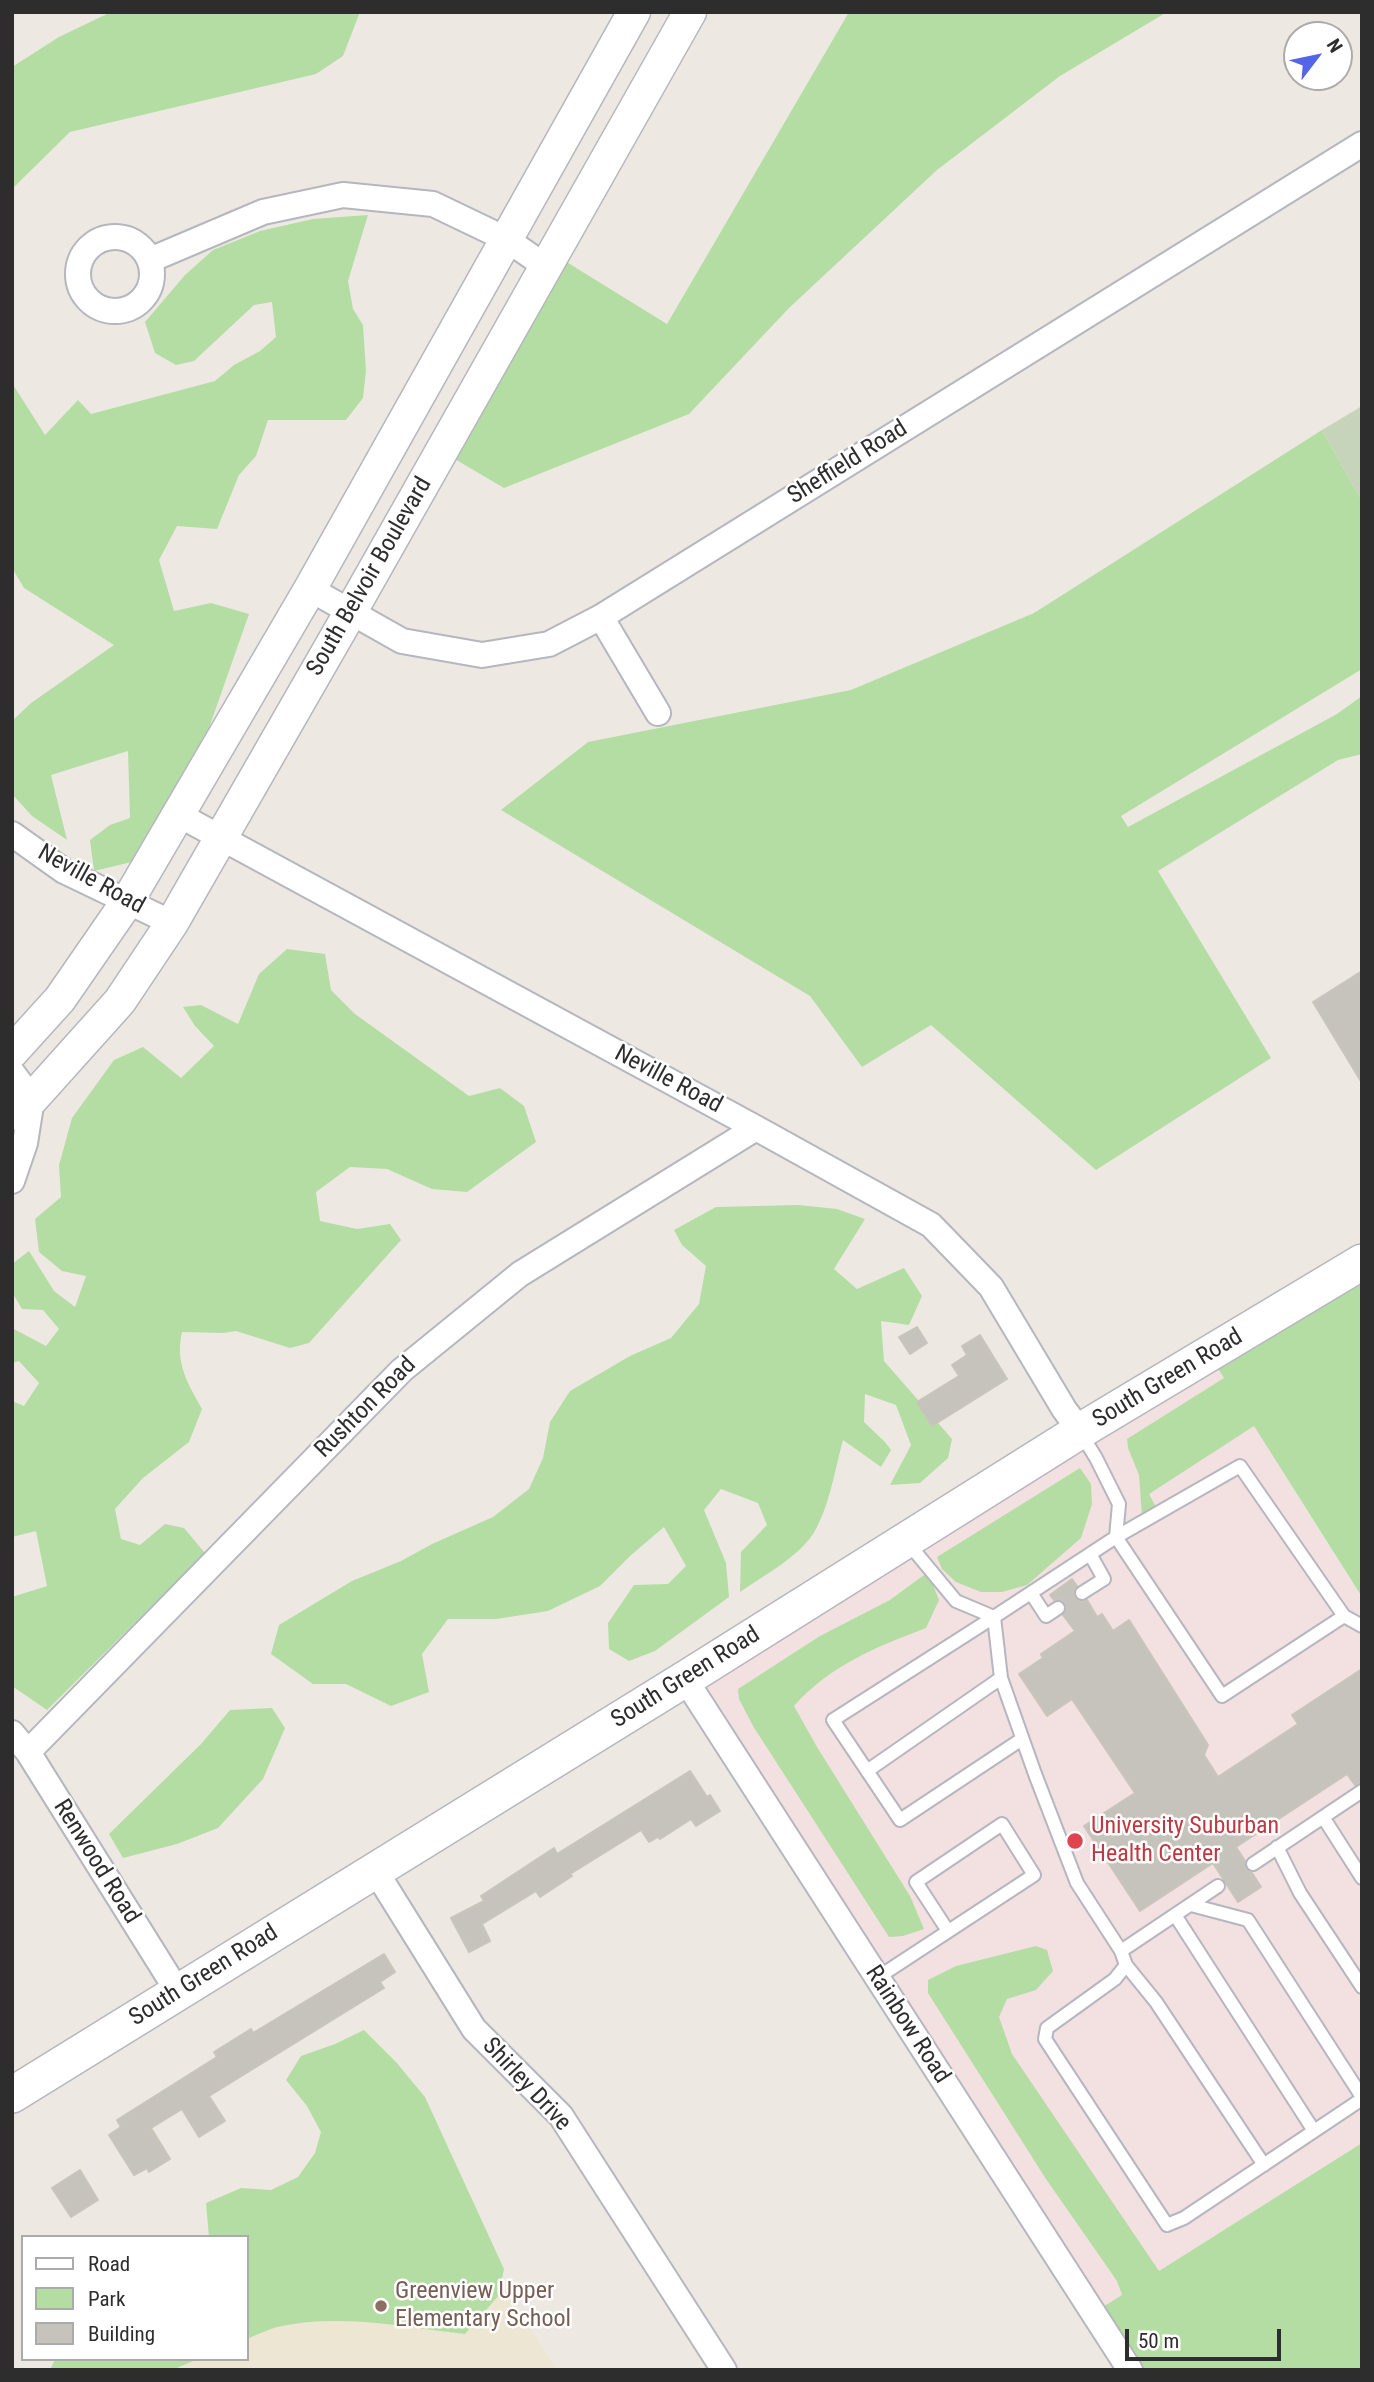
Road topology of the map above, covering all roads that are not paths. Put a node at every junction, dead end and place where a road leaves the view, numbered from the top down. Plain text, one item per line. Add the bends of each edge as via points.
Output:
1 (634, 12) edge
2 (690, 12) edge
3 (1362, 144) edge
4 (506, 239) junction
5 (150, 260) dead end
6 (545, 266) junction
7 (310, 589) junction
8 (351, 613) junction
9 (601, 617) junction
10 (658, 713) dead end
11 (179, 815) junction
12 (12, 834) edge
13 (220, 838) junction
14 (127, 902) junction
15 (172, 923) junction
16 (12, 1052) edge
17 (12, 1072) edge
18 (22, 1107) edge
19 (756, 1128) junction
20 (12, 1181) edge
21 (1362, 1262) edge
22 (1080, 1431) junction
23 (1116, 1537) junction
24 (906, 1541) junction
25 (1090, 1554) junction
26 (1031, 1592) junction
27 (1082, 1593) dead end
28 (1058, 1608) dead end
29 (1345, 1616) junction
30 (994, 1617) junction
31 (1362, 1626) edge
32 (1001, 1678) junction
33 (685, 1679) junction
34 (1023, 1739) junction
35 (20, 1743) edge
36 (867, 1771) junction
37 (1362, 1791) edge
38 (1323, 1817) junction
39 (1277, 1847) junction
40 (1253, 1864) dead end
41 (375, 1870) junction
42 (1362, 1878) edge
43 (1218, 1886) dead end
44 (1191, 1905) junction
45 (1175, 1915) junction
46 (948, 1931) junction
47 (1121, 1951) junction
48 (1126, 1965) junction
49 (877, 1978) junction
50 (1362, 1987) edge
51 (178, 1992) junction
52 (12, 2095) edge
53 (1362, 2098) edge
54 (1314, 2131) junction
55 (1264, 2165) junction
56 (724, 2370) edge
57 (1130, 2370) edge

1 - 4 street, South Belvoir Boulevard
2 - 6 street, South Belvoir Boulevard
3 - 9 street, Sheffield Road
4 - 5 street via 433,204 343,195 263,212
4 - 6 street
4 - 7 street, South Belvoir Boulevard
6 - 8 street, South Belvoir Boulevard
7 - 8 street, Sheffield Road
7 - 11 street, South Belvoir Boulevard
8 - 9 street, Sheffield Road via 402,641 482,655 549,644
8 - 13 street, South Belvoir Boulevard
9 - 10 street
11 - 13 street, Neville Road
11 - 14 street, South Belvoir Boulevard
12 - 14 street, Neville Road via 64,871
13 - 15 street, South Belvoir Boulevard
13 - 19 street, Neville Road
14 - 15 street, Neville Road
14 - 16 street, South Belvoir Boulevard via 60,999
15 - 18 street, South Belvoir Boulevard via 120,1002
17 - 18 street
18 - 20 street via 25,1143
19 - 22 street, Neville Road via 931,1225 991,1287
19 - 35 street, Rushton Road via 520,1275 402,1370
21 - 22 main road, South Green Road
22 - 23 lane via 1119,1504
22 - 24 main road, South Green Road
23 - 25 lane
23 - 29 lane via 1240,1466
23 - 29 lane via 1222,1696
24 - 30 lane via 956,1601
24 - 33 main road, South Green Road
25 - 26 lane
25 - 27 lane via 1104,1579
26 - 28 lane via 1046,1616
26 - 30 lane
29 - 31 lane
30 - 32 lane
30 - 36 lane via 834,1720
32 - 34 lane
32 - 36 lane
33 - 41 main road, South Green Road
33 - 49 street, Rainbow Road
34 - 36 lane via 900,1820
34 - 47 lane via 1077,1883
35 - 51 street, Renwood Road
37 - 38 lane
38 - 39 lane
38 - 42 lane
39 - 40 lane
39 - 50 lane via 1300,1893
41 - 51 main road, South Green Road
41 - 56 street, Shirley Drive via 474,2029 561,2116
43 - 44 lane
44 - 45 lane
44 - 53 lane via 1248,1920
45 - 47 lane
45 - 54 lane
46 - 46 lane via 1034,1875 1002,1824 916,1882
46 - 49 lane
47 - 48 lane
48 - 55 lane via 1156,2002
48 - 55 lane via 1115,1979 1047,2028 1045,2039 1167,2225
49 - 57 street, Rainbow Road
51 - 52 main road, South Green Road
53 - 54 lane
54 - 55 lane

